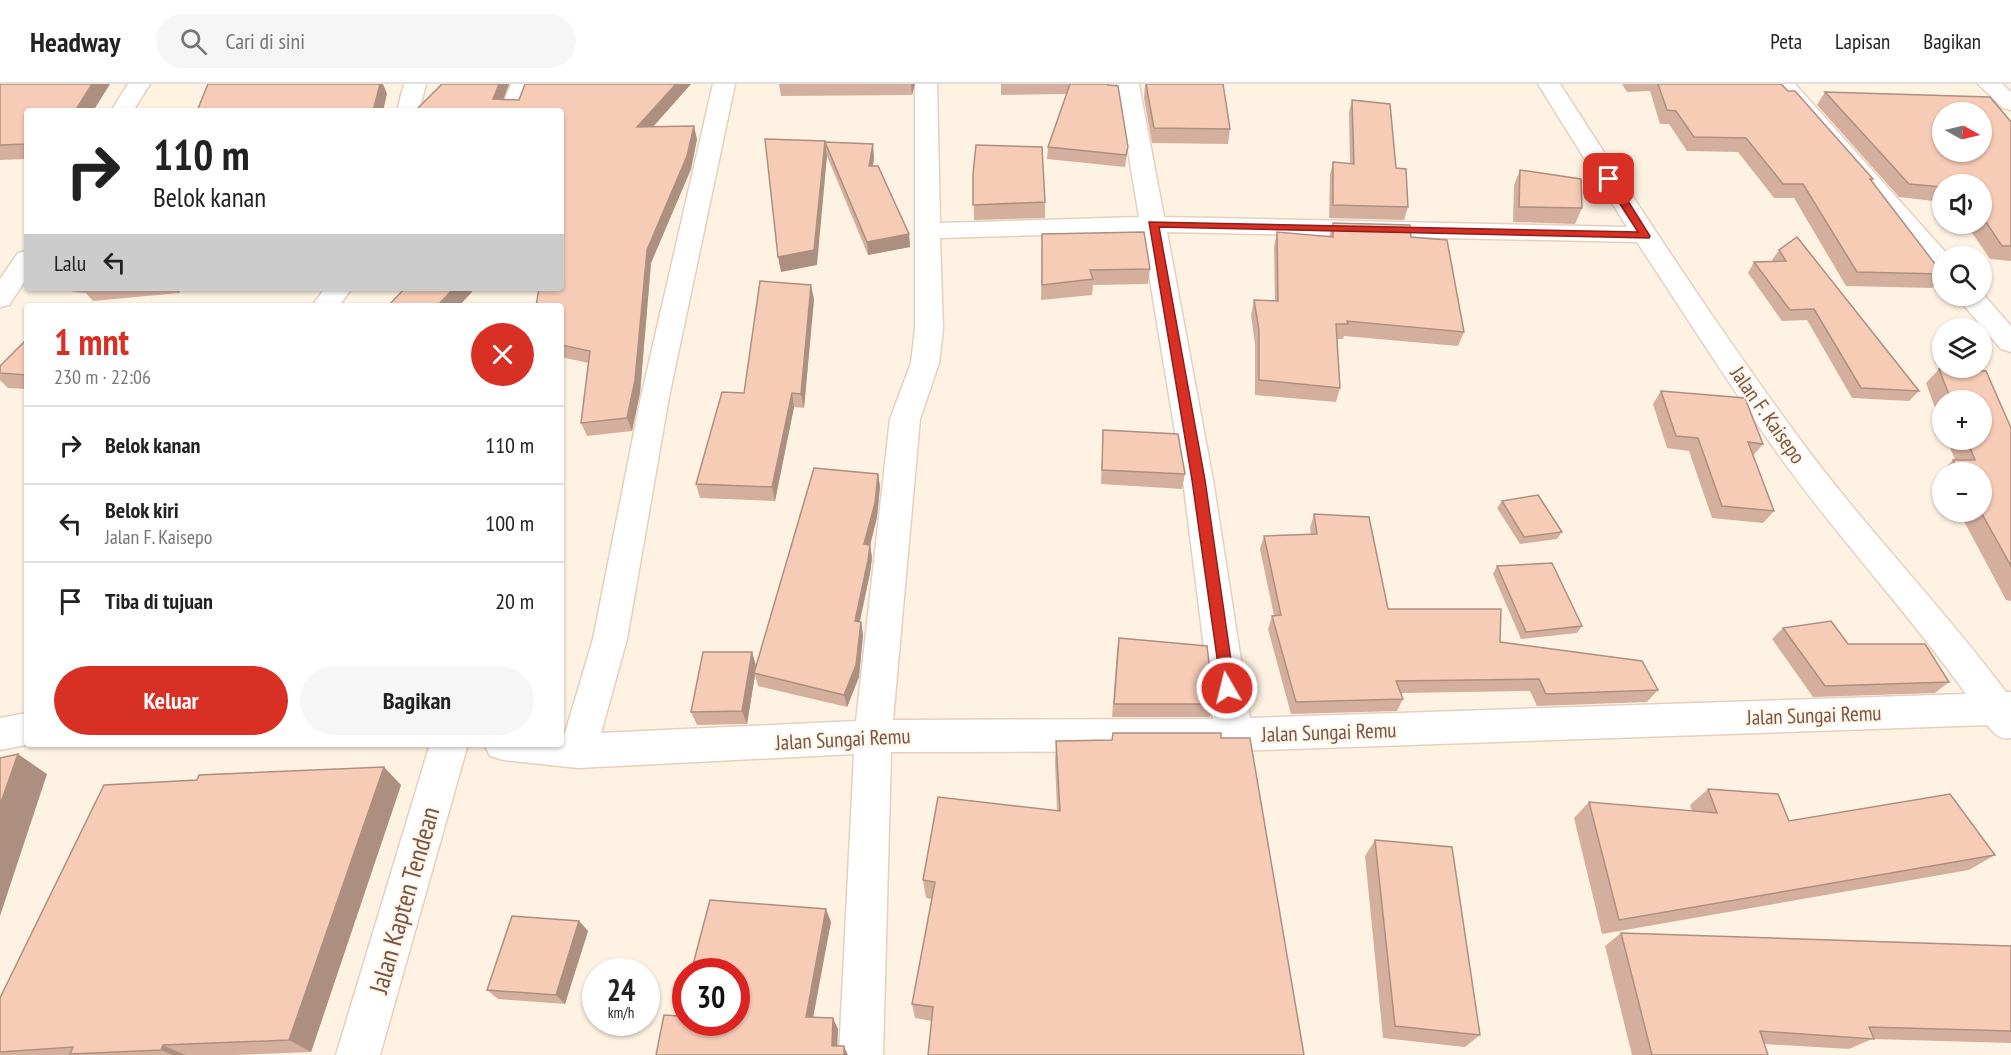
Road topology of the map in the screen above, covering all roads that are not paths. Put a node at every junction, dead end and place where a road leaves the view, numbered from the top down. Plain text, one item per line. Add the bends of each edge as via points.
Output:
1 (140, 84) edge
2 (415, 84) edge
3 (522, 84) edge
4 (724, 84) edge
5 (926, 84) edge
6 (1128, 84) edge
7 (1549, 84) edge
8 (1783, 84) edge
9 (1989, 84) edge
10 (2011, 103) edge
11 (124, 108) edge
12 (409, 108) edge
13 (512, 108) edge
14 (1153, 224) junction
15 (928, 231) junction
16 (1645, 236) junction
17 (1932, 253) edge
18 (24, 263) edge
19 (337, 291) edge
20 (0, 299) edge
21 (327, 303) edge
22 (1979, 306) edge
23 (2011, 343) edge
24 (2006, 715) edge
25 (24, 730) edge
26 (0, 734) edge
27 (1234, 735) junction
28 (873, 737) junction
29 (448, 747) edge
30 (535, 747) edge
31 (578, 751) junction
32 (358, 1055) edge
33 (861, 1055) edge

1 - 11 street
2 - 12 street
3 - 13 street
4 - 31 street via 656,396 610,639
5 - 15 street
6 - 14 street
7 - 16 street, Jalan F. Kaisepo
8 - 17 street
9 - 10 street
14 - 15 street
14 - 16 street
14 - 27 street via 1198,480
15 - 28 street via 929,329 925,363 905,419
16 - 24 street, Jalan F. Kaisepo via 1789,447
18 - 20 street
19 - 21 street
22 - 23 street
24 - 27 street, Jalan Sungai Remu
25 - 26 street
27 - 28 street, Jalan Sungai Remu
28 - 31 street, Jalan Sungai Remu
28 - 33 street
29 - 32 street, Jalan Kapten Tendean
30 - 31 street, Jalan Sungai Remu

